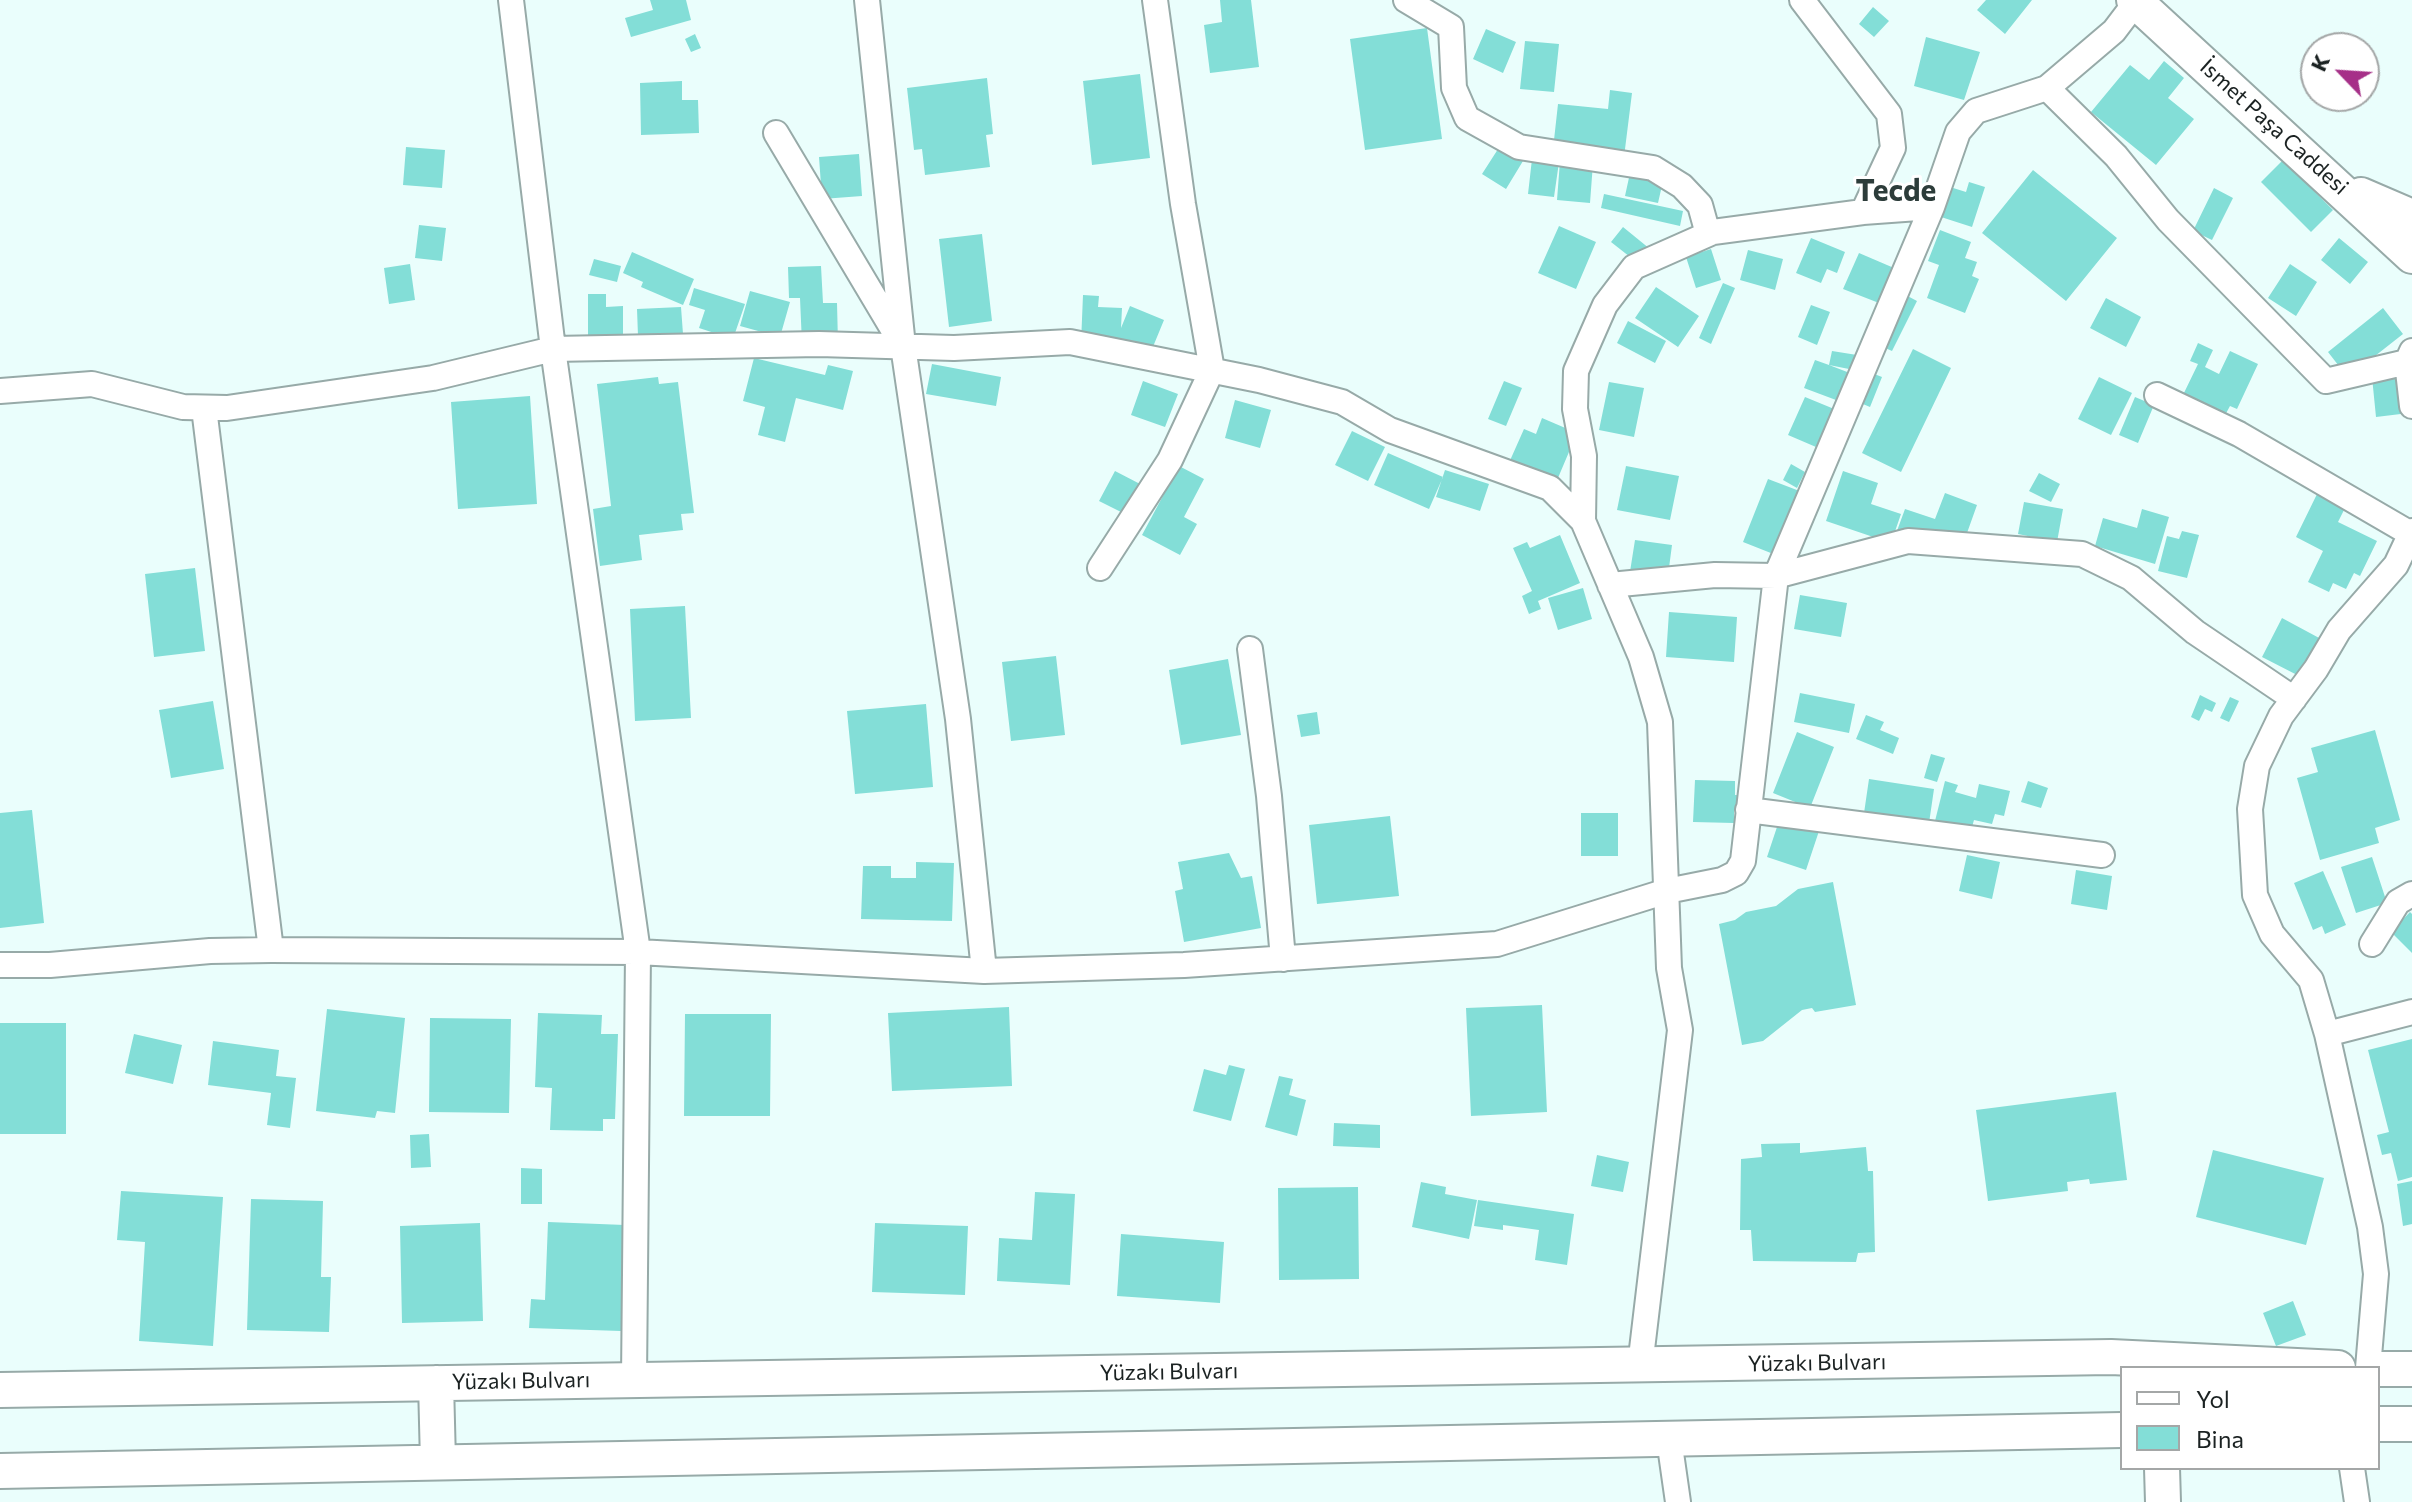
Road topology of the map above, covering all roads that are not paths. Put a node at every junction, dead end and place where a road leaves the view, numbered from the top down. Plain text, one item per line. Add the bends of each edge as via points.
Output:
1 (511, 0) edge
2 (867, 0) edge
3 (1155, 0) edge
4 (1406, 0) edge
5 (1802, 0) edge
6 (2135, 1) edge
7 (2047, 88) junction
8 (776, 133) dead end
9 (2337, 184) junction
10 (1932, 207) junction
11 (1863, 212) junction
12 (2412, 217) edge
13 (1708, 234) junction
14 (2412, 256) edge
15 (903, 346) junction
16 (553, 349) junction
17 (2410, 356) edge
18 (1212, 370) junction
19 (0, 391) edge
20 (2157, 395) dead end
21 (2412, 406) edge
22 (204, 408) junction
23 (1583, 521) junction
24 (2412, 532) edge
25 (1100, 568) dead end
26 (1776, 576) junction
27 (1610, 585) junction
28 (1250, 649) dead end
29 (2294, 699) junction
30 (1748, 810) junction
31 (2102, 855) dead end
32 (1667, 891) junction
33 (2412, 894) edge
34 (2372, 944) dead end
35 (271, 950) junction
36 (638, 952) junction
37 (1283, 959) junction
38 (0, 965) edge
39 (984, 971) junction
40 (2412, 1012) edge
41 (2327, 1034) junction
42 (1640, 1366) junction
43 (2297, 1366) edge
44 (2368, 1366) edge
45 (2380, 1369) edge
46 (2412, 1369) edge
47 (634, 1379) junction
48 (436, 1383) junction
49 (0, 1390) edge
50 (2380, 1424) edge
51 (2412, 1424) edge
52 (2120, 1430) edge
53 (1669, 1439) junction
54 (438, 1462) junction
55 (2162, 1470) edge
56 (2352, 1470) edge
57 (0, 1471) edge
58 (1678, 1502) edge
59 (2163, 1502) edge
60 (2357, 1502) edge

1 - 16 street
2 - 15 street
3 - 18 street
4 - 13 street via 1451,27 1454,88 1467,118 1519,147 1653,168 1700,205
5 - 11 street via 1889,114 1893,148
6 - 7 street via 2114,31
6 - 9 main road, İsmet Paşa Caddesi
7 - 10 street via 1976,111 1958,132
7 - 17 street via 2326,381
8 - 15 street
9 - 12 main road
9 - 14 main road, İsmet Paşa Caddesi
10 - 11 street
10 - 26 street
11 - 13 street
13 - 23 street via 1634,267 1605,305 1576,371 1575,409 1584,456
15 - 16 street
15 - 18 street via 1070,342
15 - 39 street via 958,719
16 - 22 street via 433,378
16 - 36 street
17 - 21 street
18 - 23 street via 1342,402 1390,430 1550,488
18 - 25 street via 1170,460
19 - 22 street via 92,384
20 - 24 street via 2239,434
22 - 35 street
23 - 27 street
24 - 29 street via 2396,565 2339,630
26 - 27 street via 1715,575
26 - 29 street via 1908,541 2082,554 2131,578 2195,632
26 - 30 street
27 - 32 street via 1641,657 1660,722
28 - 37 street
29 - 41 street via 2257,766 2250,809 2255,895 2272,934 2311,980
30 - 31 street
30 - 32 street via 1743,861 1736,873
32 - 37 street via 1497,944
32 - 42 street via 1669,968 1680,1030
33 - 34 street via 2398,902
35 - 36 street
35 - 38 street
36 - 39 street
36 - 47 street
37 - 39 street
40 - 41 street
41 - 44 street via 2376,1274
42 - 43 main road, Yüzakı Bulvarı via 2111,1357
42 - 47 main road, Yüzakı Bulvarı
45 - 46 main road
47 - 48 main road, Yüzakı Bulvarı
48 - 49 main road, Yüzakı Bulvarı
48 - 54 main road
50 - 51 main road
52 - 53 main road
53 - 54 main road
53 - 58 street
54 - 57 main road
55 - 59 main road
56 - 60 street

